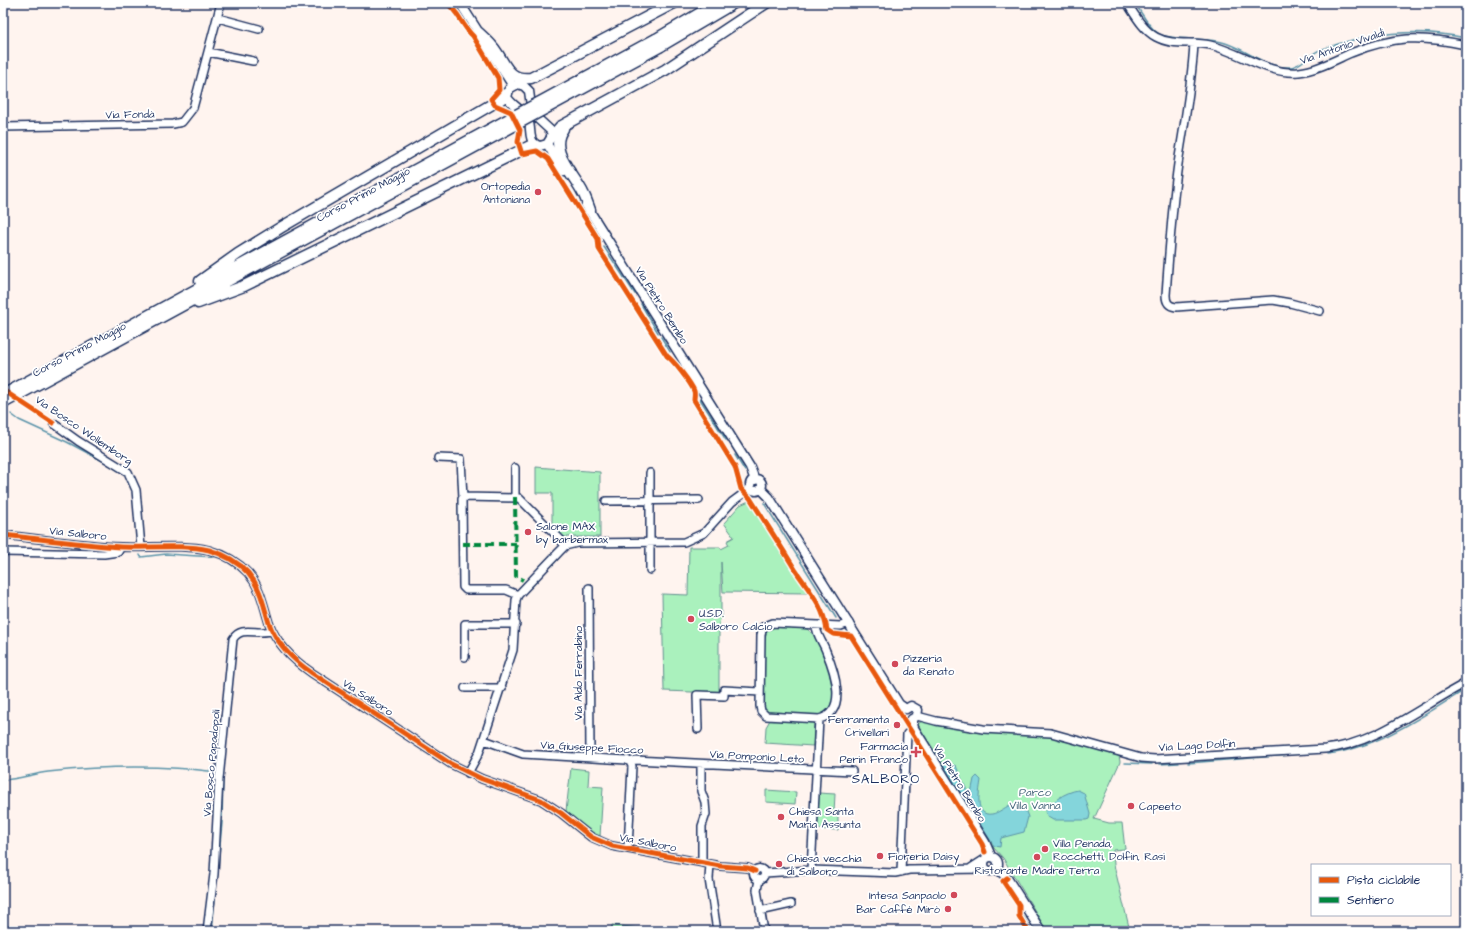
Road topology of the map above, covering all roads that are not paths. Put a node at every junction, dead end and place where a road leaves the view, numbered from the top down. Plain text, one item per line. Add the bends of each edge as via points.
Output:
1 (221, 3) edge
2 (460, 3) edge
3 (674, 3) edge
4 (717, 3) edge
5 (734, 3) edge
6 (766, 3) edge
7 (1127, 3) edge
8 (218, 18) junction
9 (259, 29) dead end
10 (479, 33) junction
11 (658, 43) junction
12 (1194, 43) junction
13 (1466, 45) edge
14 (208, 52) junction
15 (253, 61) dead end
16 (538, 76) junction
17 (524, 86) junction
18 (510, 89) junction
19 (566, 126) junction
20 (3, 127) edge
21 (549, 140) junction
22 (534, 144) junction
23 (590, 210) junction
24 (1320, 311) dead end
25 (139, 325) junction
26 (3, 395) edge
27 (3, 404) edge
28 (53, 423) dead end
29 (438, 458) dead end
30 (515, 468) dead end
31 (650, 473) dead end
32 (755, 480) junction
33 (751, 488) junction
34 (761, 489) junction
35 (515, 497) junction
36 (463, 498) junction
37 (699, 500) dead end
38 (606, 501) dead end
39 (650, 501) junction
40 (3, 535) edge
41 (650, 543) junction
42 (565, 546) junction
43 (121, 547) junction
44 (141, 547) junction
45 (3, 552) edge
46 (650, 570) dead end
47 (589, 588) dead end
48 (518, 595) junction
49 (516, 624) junction
50 (848, 624) junction
51 (816, 625) junction
52 (272, 630) junction
53 (465, 657) dead end
54 (1466, 683) edge
55 (465, 688) dead end
56 (502, 688) junction
57 (760, 692) junction
58 (820, 719) junction
59 (914, 721) junction
60 (698, 728) dead end
61 (484, 740) junction
62 (590, 757) junction
63 (630, 762) junction
64 (701, 764) junction
65 (816, 770) junction
66 (852, 771) dead end
67 (468, 773) junction
68 (628, 849) junction
69 (988, 858) junction
70 (702, 863) junction
71 (710, 864) junction
72 (970, 868) junction
73 (996, 868) junction
74 (810, 870) junction
75 (986, 870) junction
76 (755, 872) junction
77 (901, 872) junction
78 (765, 873) junction
79 (759, 880) junction
80 (791, 904) dead end
81 (760, 911) junction
82 (207, 931) edge
83 (716, 931) edge
84 (764, 931) edge
85 (1040, 931) edge

1 - 8 street, Via Fondà
2 - 10 main road
3 - 16 highway
4 - 11 highway, Corso Primo Maggio
5 - 11 highway, Corso Primo Maggio
6 - 19 highway via 677,63
7 - 12 street, Via Antonio Vivaldi via 1137,19 1157,38
8 - 9 street
8 - 14 street, Via Fondà
10 - 16 highway via 493,46 510,73 519,78
10 - 18 main road
11 - 25 highway, Corso Primo Maggio, bridge
12 - 13 street, Via Antonio Vivaldi via 1233,52 1285,72 1300,72 1317,67 1384,41 1424,38
12 - 24 street via 1170,238 1167,302 1176,307 1272,300 1290,302
14 - 15 street
14 - 20 street, Via Fondà via 193,108 182,122
16 - 17 highway
17 - 18 main road via 518,84
17 - 21 main road, Via Pietro Bembo via 529,91 531,106 538,119 549,127
18 - 22 main road via 510,102 523,111 529,122 529,137
18 - 25 highway via 501,99 250,247
19 - 21 highway via 560,127
19 - 23 highway via 558,139 559,152
21 - 22 main road via 540,146
21 - 23 main road, Via Pietro Bembo
22 - 25 highway via 244,286 189,307 165,320
23 - 32 main road, Via Pietro Bembo via 750,467
25 - 26 highway, Corso Primo Maggio
25 - 27 highway, Corso Primo Maggio
28 - 44 street, Via Bosco Wollemborg via 128,472 136,490
29 - 36 street via 461,459
30 - 35 street
31 - 39 street
32 - 33 main road via 751,483
32 - 34 main road, Via Pietro Bembo via 762,483
33 - 34 main road via 756,491
33 - 41 street via 738,497 704,533 675,543
34 - 50 main road, Via Pietro Bembo via 769,497
35 - 36 street
35 - 42 street via 532,510
36 - 48 street via 463,587 466,590 510,591
37 - 39 street
38 - 39 street
39 - 41 street
40 - 43 street, Via Salboro
41 - 42 street via 577,543
41 - 46 street
42 - 48 street
43 - 44 street, Via Salboro
43 - 45 street, Via Salboro via 118,552 104,554
44 - 52 street, Via Salboro via 208,550 218,552 235,562 247,572 258,588
47 - 62 street, Via Aldo Ferrabino
48 - 49 street
49 - 53 street via 464,624
49 - 56 street via 513,650
50 - 51 street
50 - 59 main road, Via Pietro Bembo via 899,704 906,709 907,717
51 - 57 street via 773,623 763,627
51 - 58 street via 817,634 831,666 837,699 833,711
52 - 67 street, Via Salboro via 281,645 301,666
52 - 82 street, Via Bosco Papadopoli via 263,633 240,632 233,639
54 - 59 street, Via Lago Dolfin via 1408,717 1339,748 1155,759 1141,758 1051,733
55 - 56 street
56 - 61 street
57 - 58 street via 761,711 766,716
57 - 60 street via 724,690 724,696 697,695
58 - 65 street, Via Pomponio Leto
59 - 69 main road, Via Pietro Bembo via 985,842
59 - 77 street via 908,734
61 - 62 street, Via Giuseppe Fiocco via 523,754
61 - 67 street
62 - 63 street, Via Giuseppe Fiocco
63 - 64 street, Via Giuseppe Fiocco via 635,760
63 - 68 street via 632,766
64 - 65 street, Via Pomponio Leto
64 - 70 street, Via Pomponio Leto via 701,791 706,814 702,826
65 - 66 street, Via Pomponio Leto
65 - 74 street, Via Pomponio Leto
67 - 68 street, Via Salboro via 541,800 590,837
68 - 70 street, Via Salboro
69 - 72 street, Via Salboro
69 - 73 main road, Via Pietro Bembo via 998,861
69 - 75 main road, Via Pietro Bembo via 984,864
70 - 71 street, Via Salboro
71 - 76 street, Via Salboro via 748,868
71 - 83 street via 709,879
72 - 75 street, Via Salboro
72 - 77 street, Via Salboro
73 - 75 main road
73 - 85 main road, Via Pietro Bembo via 1007,878
74 - 77 street, Via Salboro
74 - 78 street, Via Salboro
76 - 78 street, Via Salboro via 761,869
76 - 79 street via 754,877
78 - 79 street via 764,878
79 - 81 street via 757,890
80 - 81 street
81 - 84 street

